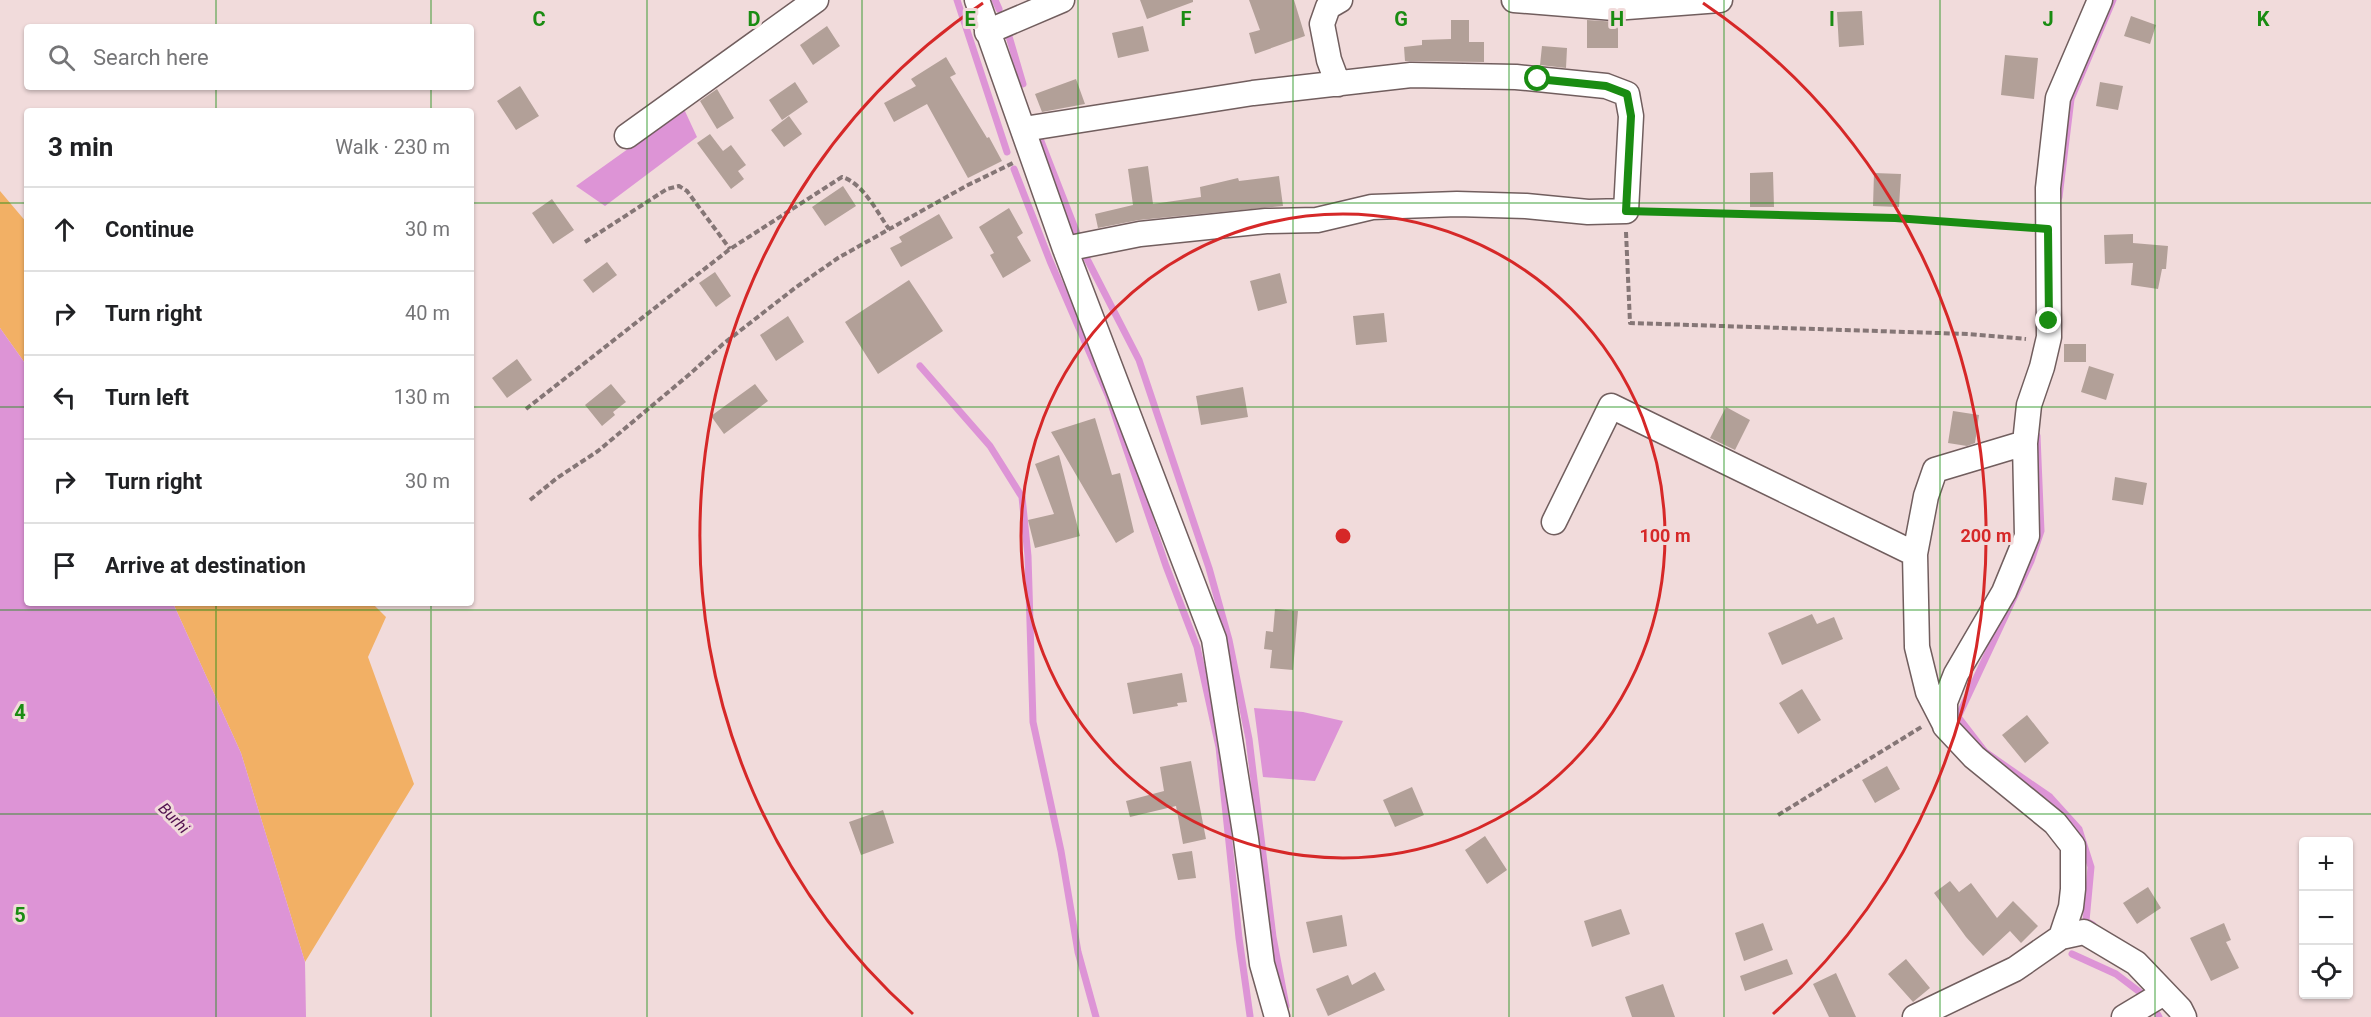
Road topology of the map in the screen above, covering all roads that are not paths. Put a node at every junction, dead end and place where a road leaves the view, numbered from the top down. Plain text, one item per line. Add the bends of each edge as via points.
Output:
1 (816, 0) edge
2 (976, 0) edge
3 (1062, 0) edge
4 (1340, 0) edge
5 (1514, 0) edge
6 (1720, 0) edge
7 (2100, 0) edge
8 (987, 32) junction
9 (1338, 84) junction
10 (1024, 129) junction
11 (627, 136) dead end
12 (1065, 249) junction
13 (2025, 443) junction
14 (1554, 522) dead end
15 (1915, 554) junction
16 (1945, 726) junction
17 (2061, 937) junction
18 (2164, 993) junction
19 (1277, 1017) edge
20 (1915, 1017) edge
21 (2124, 1017) edge
22 (2184, 1017) edge

1 - 11 street
2 - 8 street
3 - 8 street
4 - 9 street via 1328,6 1322,24
5 - 6 street via 1614,8
7 - 13 street via 2058,98 2048,188 2049,337 2029,405
8 - 10 street
9 - 10 street via 1252,93
9 - 12 street via 1411,75 1516,77 1606,86 1627,94 1631,116 1626,211 1456,204 1372,207 1317,220 1266,221 1140,234
10 - 12 street
12 - 19 street via 1214,639 1262,964
13 - 15 street via 1935,470
13 - 16 street via 2027,536 2004,592 1956,674 1945,702
14 - 15 street via 1611,406
15 - 16 street via 1917,647 1928,692
16 - 17 street via 1974,757 2055,823 2073,846 2071,907
17 - 18 street via 2084,932 2136,963
17 - 20 street via 2015,969
18 - 21 street
18 - 22 street

